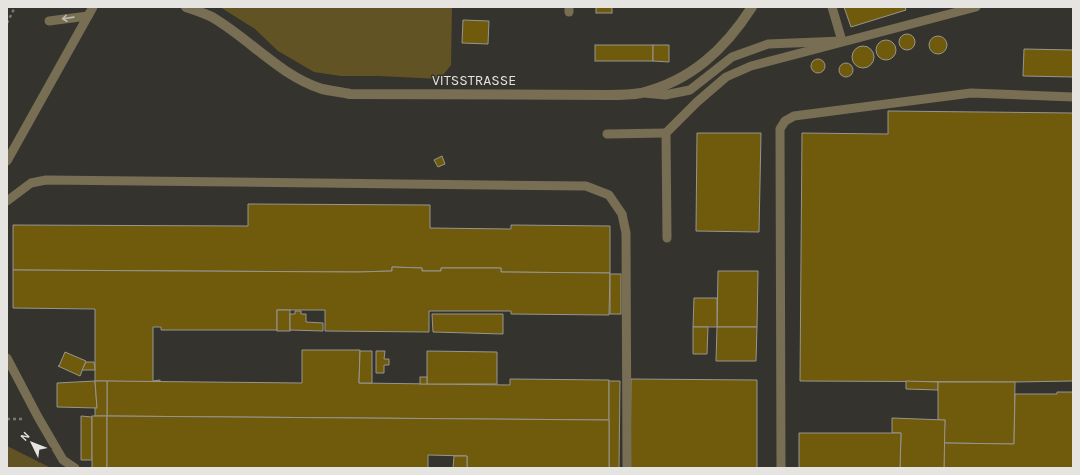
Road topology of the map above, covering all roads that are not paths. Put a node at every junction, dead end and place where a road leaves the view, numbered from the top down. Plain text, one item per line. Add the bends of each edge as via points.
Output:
1 (93, 7) edge
2 (186, 7) edge
3 (752, 7) edge
4 (832, 7) edge
5 (976, 7) edge
6 (88, 16) junction
7 (49, 21) dead end
8 (842, 41) junction
9 (640, 93) junction
10 (1073, 97) edge
11 (666, 133) junction
12 (607, 134) dead end
13 (7, 161) edge
14 (7, 201) edge
15 (667, 238) dead end
16 (7, 358) edge
17 (75, 468) edge
18 (627, 468) edge
19 (781, 468) edge

1 - 6 lane
2 - 9 street, VITSSTRASSE via 211,16 266,58 297,77 329,90 358,94
3 - 9 street, VITSSTRASSE via 733,35 712,58 667,85
4 - 8 lane
5 - 8 lane
6 -> 7 lane
6 - 13 lane
8 - 9 lane via 768,44 732,57 690,90 664,95
8 - 11 lane via 751,66 726,77
10 - 19 lane via 971,93 794,116 785,121 780,129
11 - 12 lane
11 - 15 lane
14 - 18 lane via 31,183 46,180 586,186 609,195 622,214 626,233
16 - 17 lane via 38,418 64,460

